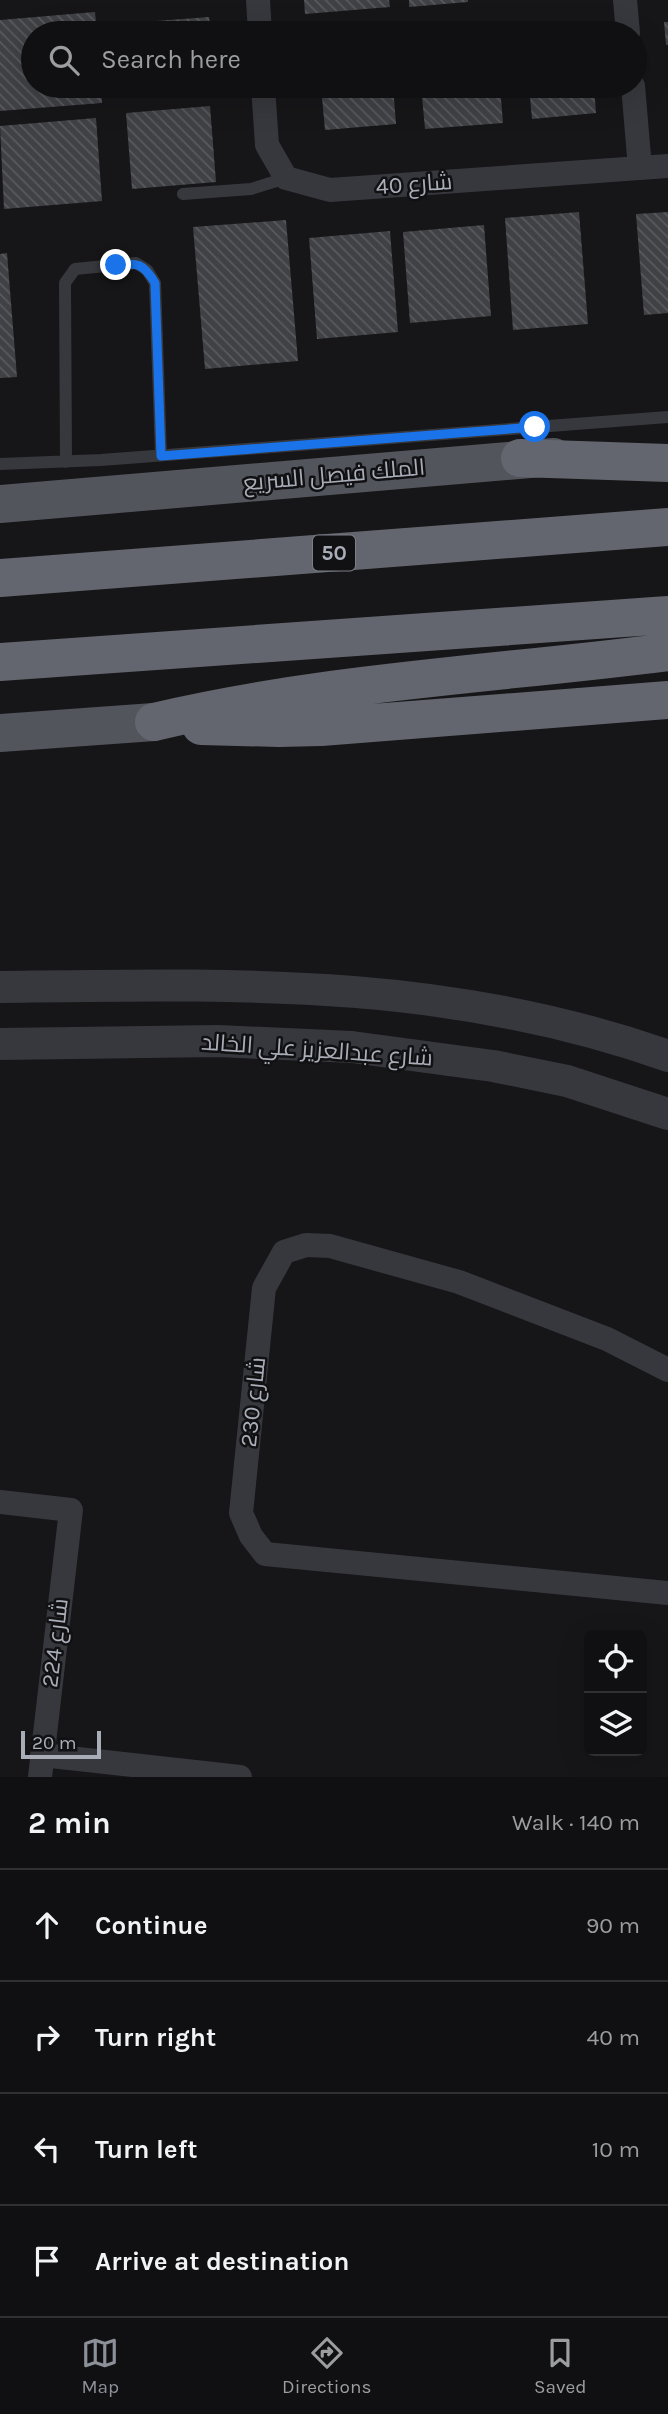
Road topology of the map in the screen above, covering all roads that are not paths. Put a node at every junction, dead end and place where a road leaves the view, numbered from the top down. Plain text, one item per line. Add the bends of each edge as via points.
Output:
1 (258, 0) edge
2 (625, 0) edge
3 (259, 21) edge
4 (627, 21) edge
5 (264, 98) edge
6 (634, 98) edge
7 (668, 166) edge
8 (640, 168) junction
9 (286, 178) junction
10 (183, 194) dead end
11 (668, 417) edge
12 (668, 451) edge
13 (161, 456) junction
14 (520, 458) junction
15 (66, 462) junction
16 (668, 463) edge
17 (0, 464) edge
18 (0, 504) edge
19 (668, 527) edge
20 (0, 579) edge
21 (668, 615) edge
22 (668, 652) edge
23 (0, 662) edge
24 (668, 700) edge
25 (154, 722) junction
26 (0, 733) edge
27 (0, 988) edge
28 (0, 1044) edge
29 (668, 1056) edge
30 (668, 1114) edge
31 (668, 1370) edge
32 (0, 1502) edge
33 (668, 1593) edge
34 (41, 1766) edge
35 (210, 1775) edge
36 (240, 1777) edge

1 - 3 street
2 - 4 street
5 - 9 street via 267,145
6 - 8 street
7 - 8 street, شارع 40
8 - 9 street, شارع 40 via 330,190
9 - 10 lane via 251,189
11 - 13 lane
12 - 14 main road, الملك فيصل السريع
13 - 15 lane
13 - 15 lane via 155,283 136,263 75,269 65,283
14 - 16 highway
14 - 18 main road, الملك فيصل السريع
15 - 17 lane
19 - 20 highway, 50
21 - 23 highway
22 - 25 highway via 317,690
24 - 25 highway via 321,727 237,728
25 - 26 main road
27 - 29 street via 211,985 381,993 532,1016
28 - 30 street, شارع عبدالعزيز علي الخالد via 218,1041 352,1047 567,1081
31 - 33 street, شارع 230 via 607,1339 459,1282 330,1246 306,1245 284,1252 264,1288 242,1513 265,1554
32 - 34 street, شارع 224 via 71,1510
34 - 35 street
35 - 36 street

